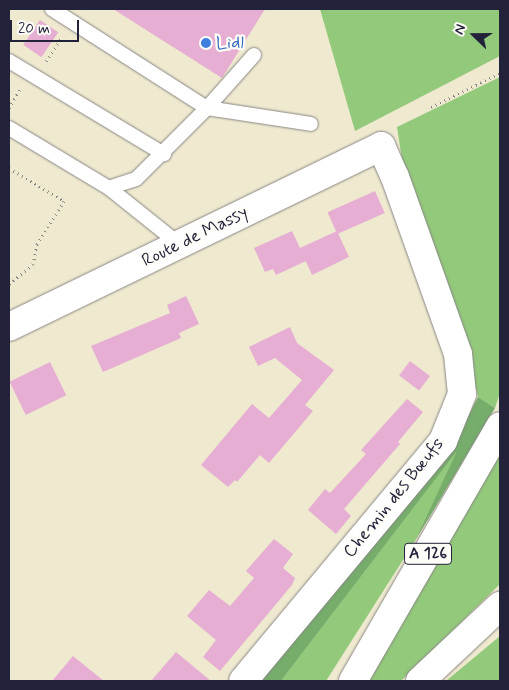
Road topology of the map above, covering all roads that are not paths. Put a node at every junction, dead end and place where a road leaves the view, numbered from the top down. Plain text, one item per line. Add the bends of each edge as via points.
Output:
1 (52, 9) edge
2 (254, 55) dead end
3 (9, 61) edge
4 (207, 108) junction
5 (311, 124) dead end
6 (9, 128) edge
7 (382, 146) joint
8 (164, 154) junction
9 (109, 188) junction
10 (179, 244) junction
11 (9, 327) edge
12 (500, 426) edge
13 (500, 606) edge
14 (243, 681) edge
15 (353, 681) edge
16 (420, 681) edge

1 - 4 lane
2 - 4 lane
3 - 8 lane
4 - 5 lane
4 - 8 lane
6 - 9 lane
7 - 10 main road, Route de Massy
7 - 14 main road, Chemin des Bœufs via 396,177 458,354 462,394 443,442
8 - 9 lane via 136,180
9 - 10 lane
10 - 11 main road, Route de Massy
12 - 15 main road, A 126
13 - 16 main road

